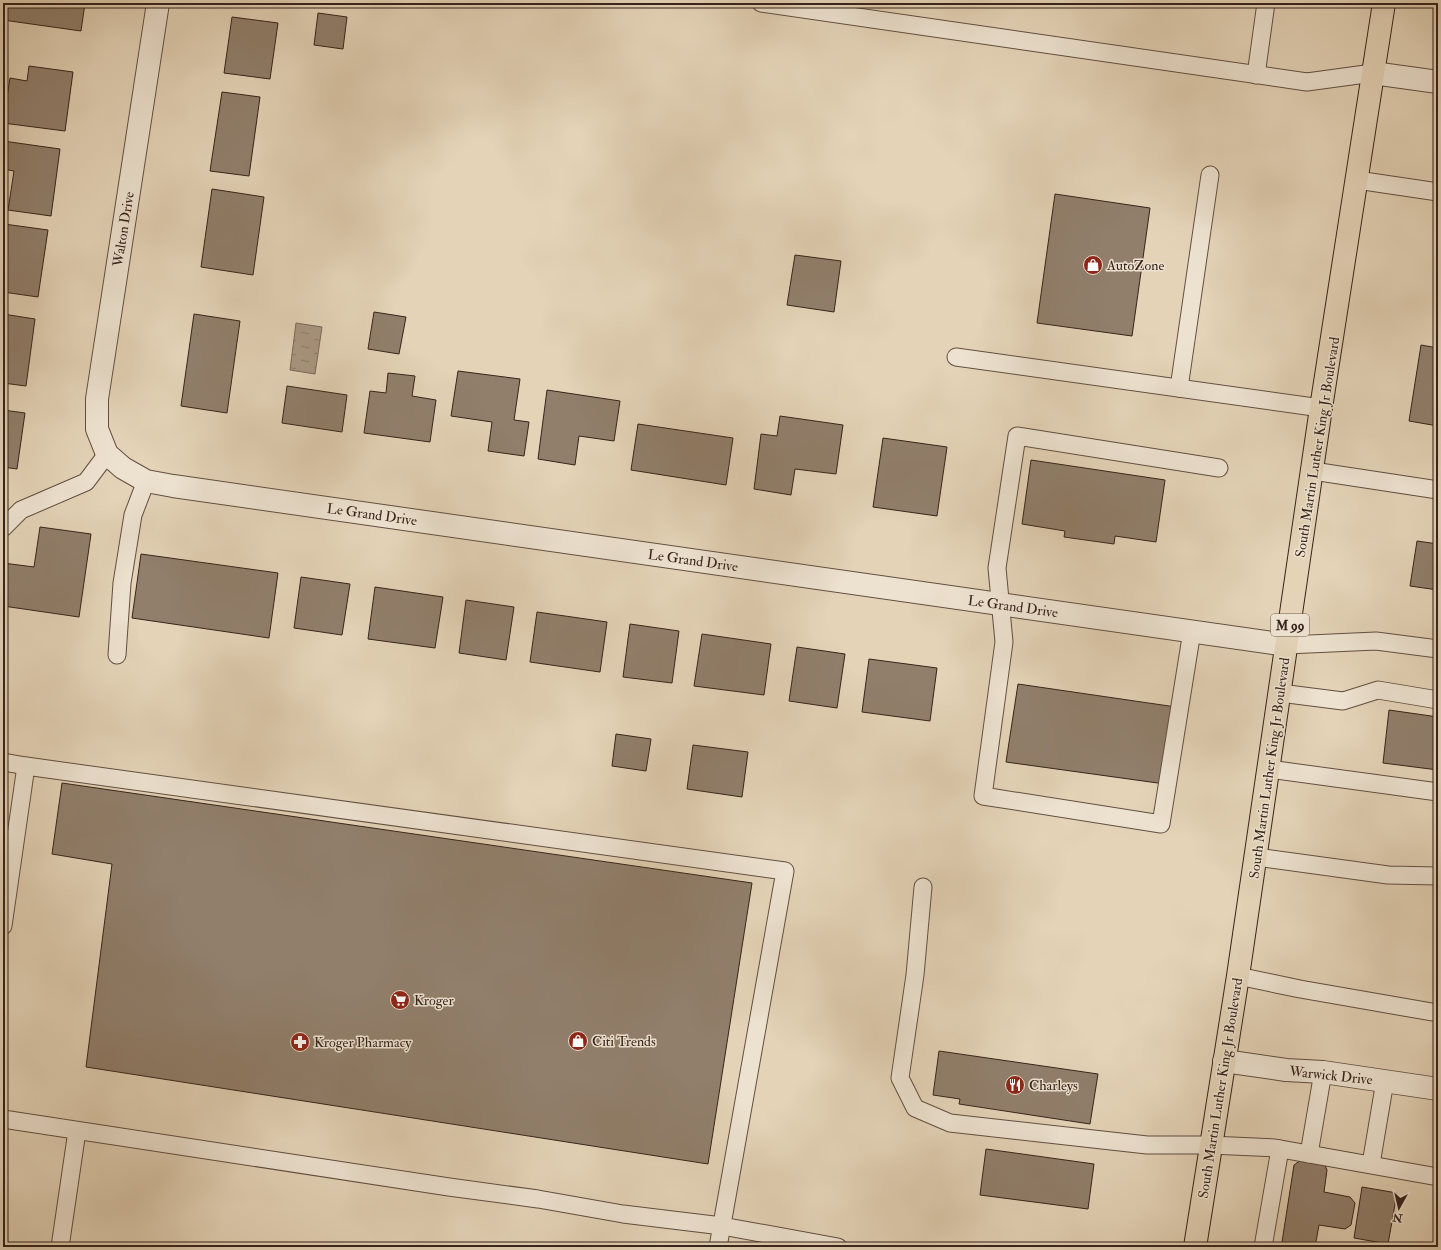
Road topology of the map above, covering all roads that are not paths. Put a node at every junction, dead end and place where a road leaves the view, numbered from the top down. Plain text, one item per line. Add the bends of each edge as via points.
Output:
1 (158, 3) edge
2 (761, 3) edge
3 (1266, 3) edge
4 (1384, 3) edge
5 (1373, 73) junction
6 (1256, 75) junction
7 (1438, 82) edge
8 (1210, 175) dead end
9 (1357, 180) junction
10 (1438, 192) edge
11 (956, 357) dead end
12 (1178, 388) junction
13 (1321, 408) junction
14 (107, 454) junction
15 (1219, 468) dead end
16 (1313, 471) junction
17 (146, 481) junction
18 (1438, 490) edge
19 (3, 528) edge
20 (1001, 604) junction
21 (1192, 631) junction
22 (1287, 645) junction
23 (1438, 649) edge
24 (117, 655) dead end
25 (1280, 693) junction
26 (1438, 700) edge
27 (3, 762) edge
28 (26, 766) junction
29 (1269, 769) junction
30 (1438, 792) edge
31 (1256, 857) junction
32 (1438, 876) edge
33 (923, 887) dead end
34 (3, 926) edge
35 (1238, 976) junction
36 (1438, 1013) edge
37 (1224, 1061) junction
38 (1323, 1072) junction
39 (1385, 1081) junction
40 (1438, 1089) edge
41 (3, 1119) edge
42 (77, 1130) junction
43 (1210, 1145) junction
44 (1280, 1149) junction
45 (1309, 1154) junction
46 (1371, 1164) junction
47 (1438, 1176) edge
48 (722, 1226) junction
49 (60, 1247) edge
50 (718, 1247) edge
51 (838, 1247) edge
52 (1195, 1247) edge
53 (1263, 1247) edge

1 - 14 street, Walton Drive via 97,399 97,429
2 - 6 lane
3 - 6 lane
4 - 5 main road, South Martin Luther King Jr Boulevard / M 99
5 - 6 lane via 1307,82
5 - 7 street
5 - 9 main road, South Martin Luther King Jr Boulevard / M 99
8 - 12 lane
9 - 10 lane
9 - 13 main road, South Martin Luther King Jr Boulevard / M 99
11 - 12 lane
12 - 13 lane
13 - 16 main road, South Martin Luther King Jr Boulevard / M 99
14 - 17 street, Le Grand Drive via 123,468
14 - 19 lane via 86,482 21,510
15 - 20 lane via 1017,436 997,568
16 - 18 lane
16 - 22 main road, South Martin Luther King Jr Boulevard / M 99
17 - 20 street, Le Grand Drive
17 - 24 lane via 134,515 122,583
20 - 21 street, Le Grand Drive
20 - 21 lane via 1004,642 983,796 1160,824
21 - 22 street, Le Grand Drive
22 - 23 lane via 1376,640
22 - 25 main road, South Martin Luther King Jr Boulevard / M 99
25 - 26 lane via 1343,701 1378,690
25 - 29 main road, South Martin Luther King Jr Boulevard / M 99
27 - 28 lane
28 - 34 lane
28 - 48 lane via 785,871
29 - 30 lane
29 - 31 main road, South Martin Luther King Jr Boulevard / M 99
31 - 32 lane via 1388,875
31 - 35 main road, South Martin Luther King Jr Boulevard / M 99
33 - 43 lane via 915,975 900,1078 915,1108 950,1122 1147,1145
35 - 36 lane
35 - 37 main road, South Martin Luther King Jr Boulevard / M 99
37 - 38 street, Warwick Drive via 1286,1070
37 - 43 main road, South Martin Luther King Jr Boulevard / M 99
38 - 39 street, Warwick Drive
38 - 45 lane
39 - 40 street, Warwick Drive
39 - 46 lane
41 - 42 lane
42 - 48 lane via 624,1214
42 - 49 lane
43 - 44 lane
43 - 52 main road, South Martin Luther King Jr Boulevard / M 99
44 - 45 lane
44 - 53 lane
45 - 46 lane
46 - 47 lane
48 - 50 lane
48 - 51 lane

